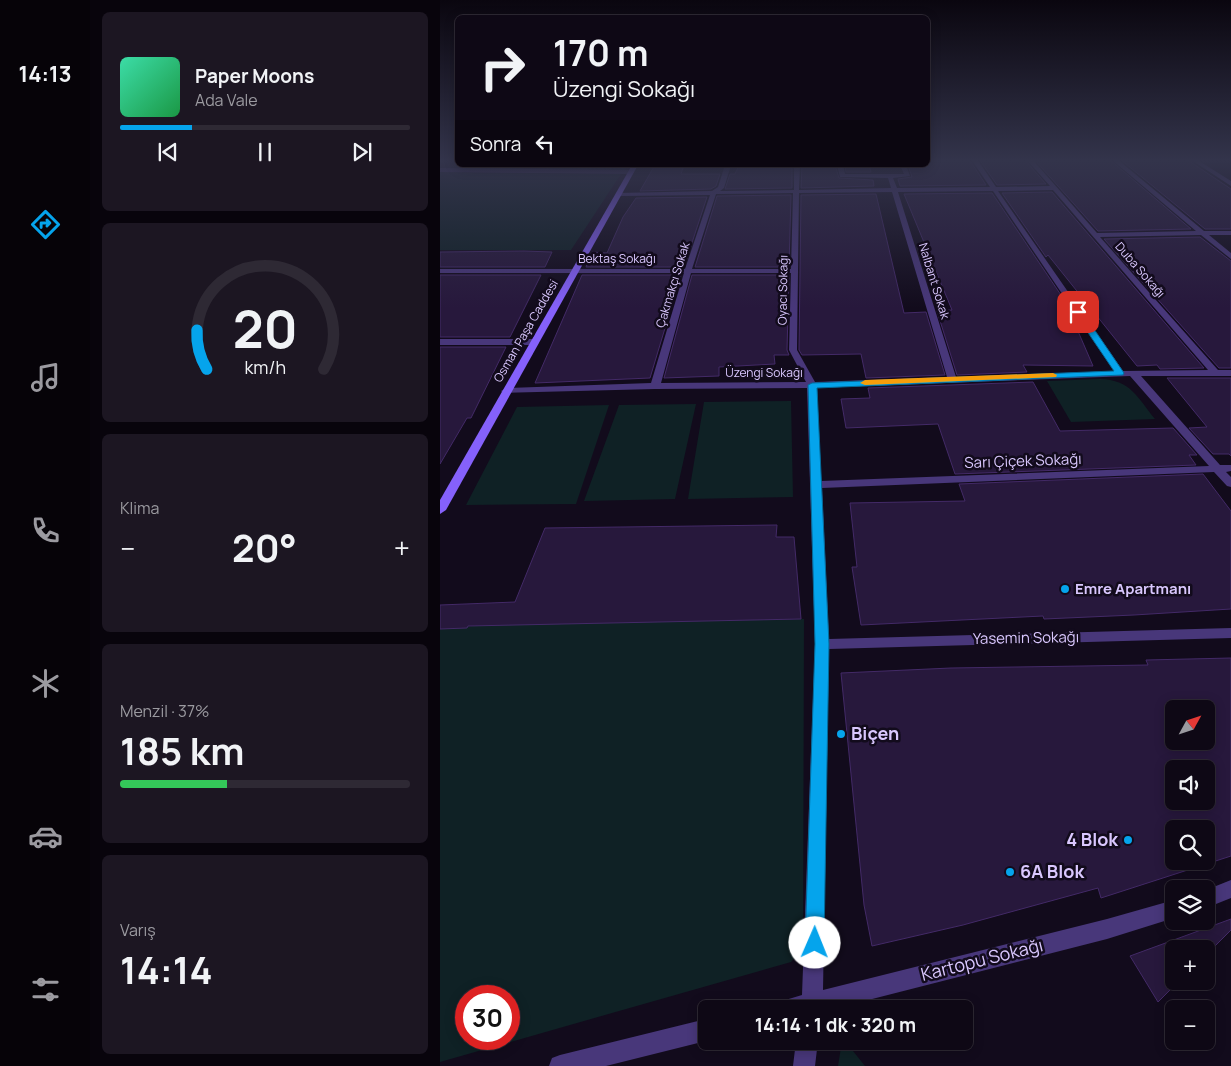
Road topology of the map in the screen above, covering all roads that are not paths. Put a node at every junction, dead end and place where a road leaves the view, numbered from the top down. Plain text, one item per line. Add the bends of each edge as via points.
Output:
1 (611, 209) edge
2 (708, 209) edge
3 (796, 209) edge
4 (899, 209) edge
5 (1008, 209) edge
6 (1072, 209) edge
7 (1174, 209) edge
8 (1203, 233) junction
9 (1231, 233) edge
10 (1095, 235) junction
11 (1231, 257) edge
12 (440, 271) edge
13 (450, 271) junction
14 (575, 271) junction
15 (688, 271) junction
16 (795, 271) junction
17 (440, 281) edge
18 (440, 342) edge
19 (535, 342) junction
20 (1120, 373) junction
21 (1133, 373) junction
22 (1215, 373) junction
23 (1231, 373) edge
24 (952, 378) junction
25 (812, 385) junction
26 (655, 386) junction
27 (506, 391) junction
28 (1216, 468) junction
29 (1231, 468) edge
30 (1231, 484) edge
31 (816, 485) junction
32 (440, 510) edge
33 (1231, 633) edge
34 (822, 644) junction
35 (1231, 890) edge
36 (1215, 896) edge
37 (1165, 912) edge
38 (813, 1000) edge
39 (836, 1000) edge
40 (698, 1032) edge
41 (806, 1050) edge
42 (560, 1066) edge
43 (804, 1066) edge

1 - 14 main road, Osman Paşa Caddesi
2 - 15 street, Çakmakçı Sokak
3 - 16 street, Oyacı Sokağı
4 - 24 street, Nalbant Sokak
5 - 20 street
6 - 10 street, Duba Sokağı
7 - 8 street
8 - 9 street
8 - 10 street
8 - 11 street
10 - 22 street, Duba Sokağı
12 - 13 street, Bektaş Sokağı
13 - 14 street, Bektaş Sokağı
13 - 17 street
14 - 15 street, Bektaş Sokağı
14 - 19 main road, Osman Paşa Caddesi
15 - 16 street, Bektaş Sokağı
15 - 26 street, Çakmakçı Sokak
16 - 25 street, Oyacı Sokağı via 794,350
18 - 19 street
19 - 27 main road, Osman Paşa Caddesi
20 - 21 street, Üzengi Sokağı
20 - 24 street, Üzengi Sokağı
21 - 22 street, Üzengi Sokağı
21 - 28 street
22 - 23 street, Üzengi Sokağı
24 - 25 street, Üzengi Sokağı
25 - 26 street, Üzengi Sokağı
25 - 31 street
26 - 27 street, Üzengi Sokağı
27 - 32 main road, Osman Paşa Caddesi
28 - 29 street, Sarı Çiçek Sokağı
28 - 30 street
28 - 31 street, Sarı Çiçek Sokağı
31 - 34 street
33 - 34 street, Yasemin Sokağı
34 - 38 street
35 - 36 street
37 - 39 street, Kartopu Sokağı
40 - 42 street
41 - 43 street

